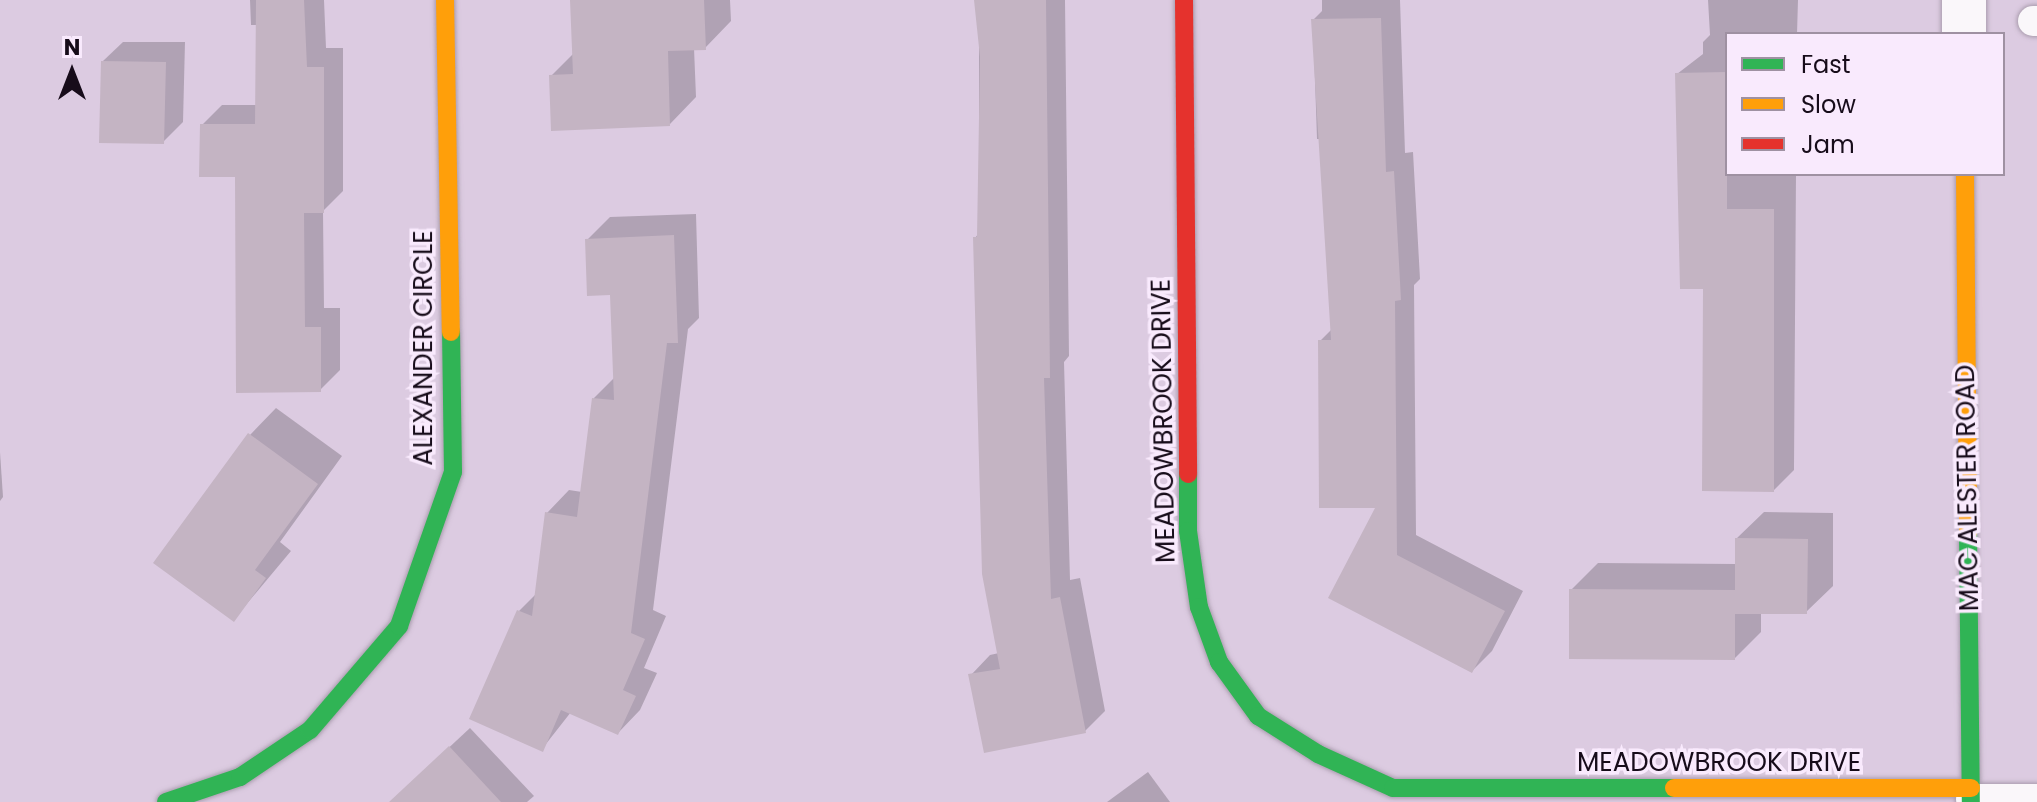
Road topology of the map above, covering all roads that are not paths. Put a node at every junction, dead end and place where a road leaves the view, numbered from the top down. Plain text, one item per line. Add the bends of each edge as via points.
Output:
1 (445, 0) edge
2 (1184, 0) edge
3 (1964, 0) edge
4 (1964, 32) edge
5 (1965, 176) edge
6 (1971, 796) edge
7 (2037, 799) edge
8 (166, 802) edge

1 - 8 street, ALEXANDER CIRCLE via 453,472 426,557 399,626 310,730 240,777
2 - 6 street, MEADOWBROOK DRIVE via 1188,531 1199,607 1219,662 1258,716 1318,754 1393,788
3 - 4 street
5 - 6 street, MAC ALESTER ROAD
6 - 7 lane

